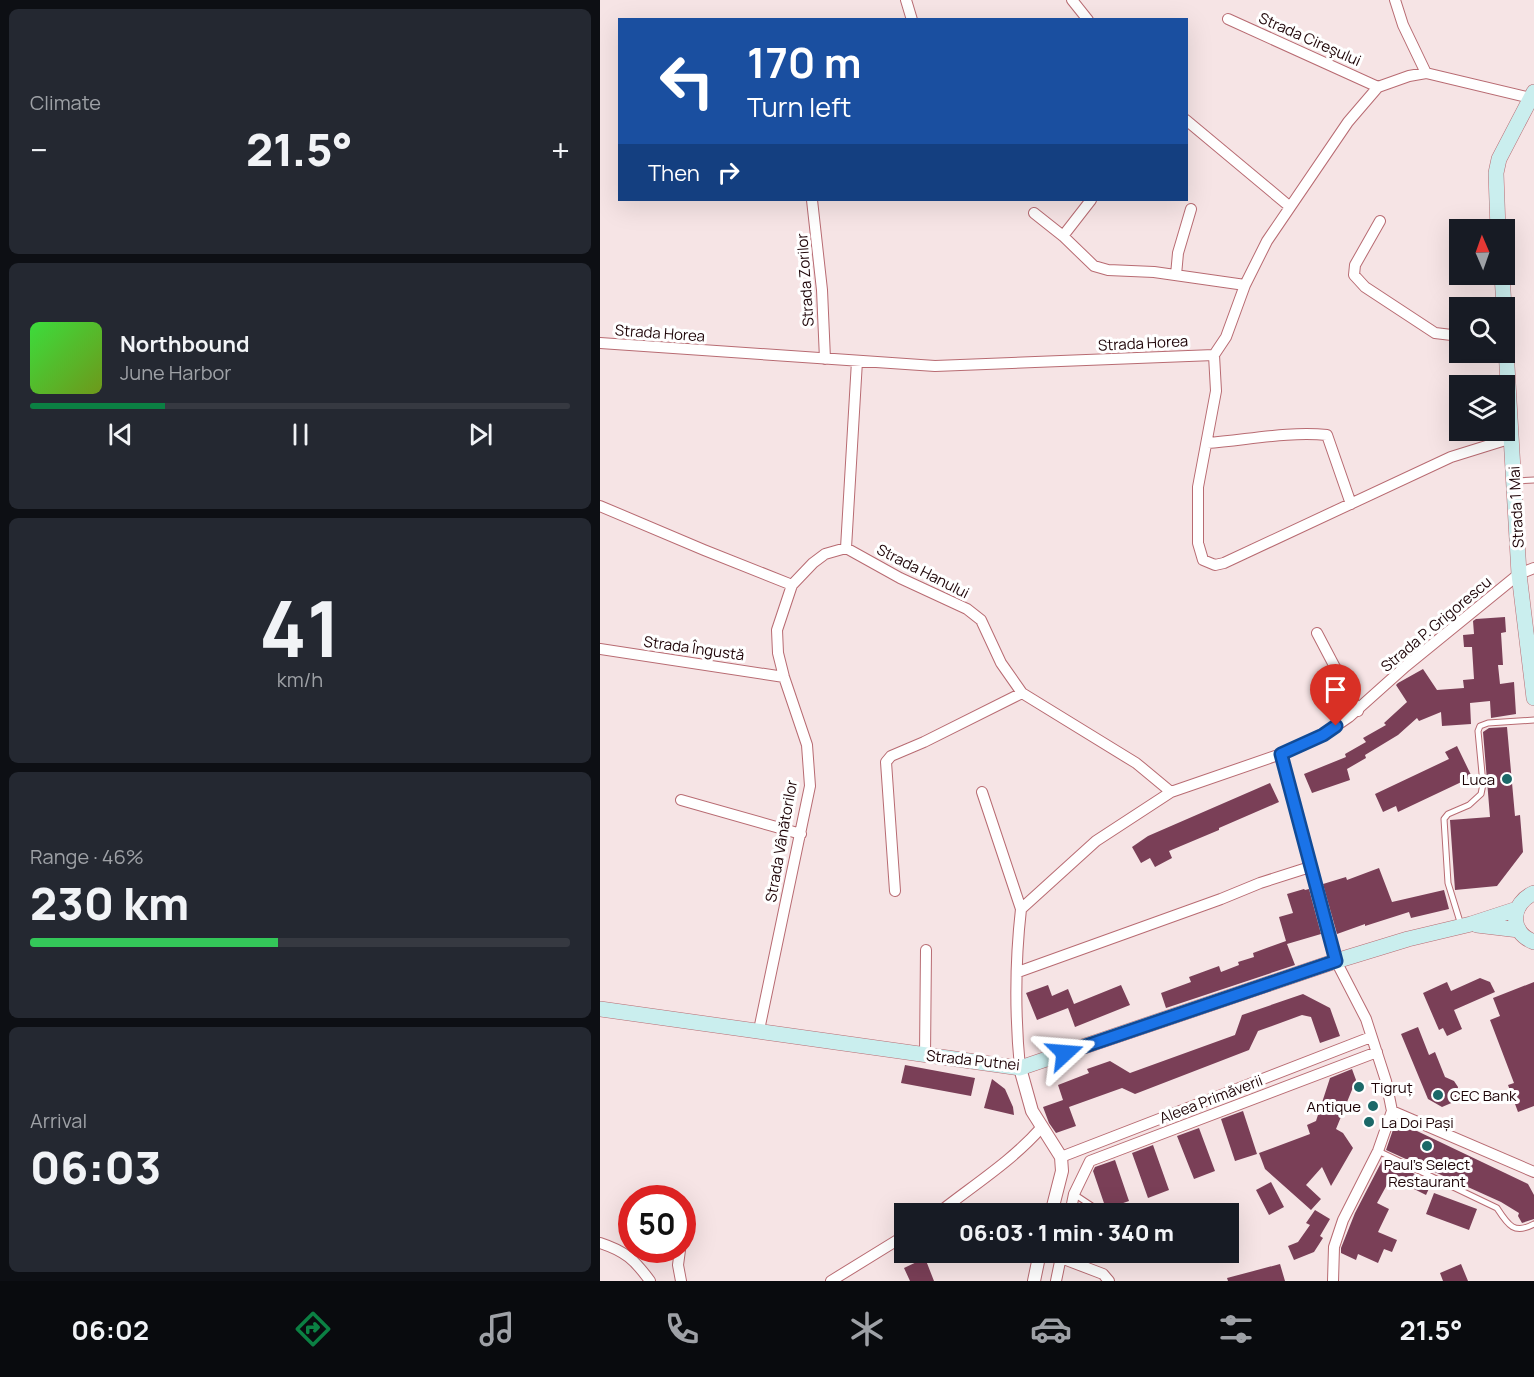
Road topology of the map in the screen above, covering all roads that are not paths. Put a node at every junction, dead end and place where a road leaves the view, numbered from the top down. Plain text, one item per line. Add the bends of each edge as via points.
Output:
1 (906, 0) edge
2 (1072, 0) edge
3 (1395, 0) edge
4 (911, 18) edge
5 (1086, 18) edge
6 (1228, 19) dead end
7 (1426, 73) junction
8 (1378, 87) junction
9 (1532, 95) edge
10 (1188, 122) edge
11 (812, 201) edge
12 (1090, 201) edge
13 (1289, 206) junction
14 (1191, 209) dead end
15 (1034, 213) dead end
16 (1498, 219) edge
17 (1380, 221) dead end
18 (1064, 236) junction
19 (1176, 275) junction
20 (1245, 285) junction
21 (1449, 335) edge
22 (600, 343) edge
23 (1214, 355) junction
24 (825, 359) junction
25 (857, 361) junction
26 (1502, 441) edge
27 (1512, 441) edge
28 (1207, 442) junction
29 (1534, 480) edge
30 (1514, 481) junction
31 (1351, 504) junction
32 (600, 506) edge
33 (846, 548) junction
34 (1534, 568) edge
35 (1519, 574) junction
36 (792, 585) junction
37 (1317, 633) dead end
38 (600, 649) edge
39 (784, 677) junction
40 (1022, 693) junction
41 (1534, 698) edge
42 (1358, 711) junction
43 (1534, 720) edge
44 (1281, 754) junction
45 (982, 792) dead end
46 (1171, 792) junction
47 (681, 800) dead end
48 (801, 834) junction
49 (1310, 867) junction
50 (895, 891) dead end
51 (1534, 893) edge
52 (1021, 909) junction
53 (1517, 909) junction
54 (1466, 926) junction
55 (1519, 930) junction
56 (1534, 942) edge
57 (926, 950) dead end
58 (1336, 961) junction
59 (1018, 972) junction
60 (600, 1009) edge
61 (759, 1030) junction
62 (1371, 1037) junction
63 (1377, 1052) junction
64 (925, 1055) junction
65 (1020, 1068) junction
66 (1392, 1111) junction
67 (1041, 1128) junction
68 (1378, 1151) junction
69 (1061, 1157) junction
70 (1534, 1172) edge
71 (1059, 1186) junction
72 (1074, 1194) junction
73 (952, 1203) edge
74 (1055, 1203) edge
75 (1072, 1203) edge
76 (1088, 1203) edge
77 (1534, 1224) edge
78 (894, 1242) edge
79 (600, 1243) edge
80 (678, 1263) edge
81 (1038, 1263) edge
82 (1060, 1263) edge
83 (1077, 1263) edge
84 (650, 1281) edge
85 (681, 1281) edge
86 (831, 1281) edge
87 (1034, 1281) edge
88 (1056, 1281) edge
89 (1109, 1281) edge
90 (1333, 1281) edge

1 - 4 street
2 - 5 street
3 - 7 street
6 - 8 street, Strada Cireşului
7 - 8 street
7 - 9 street
8 - 13 street via 1348,122
9 - 16 main road via 1499,159
10 - 13 street
11 - 24 street, Strada Zorilor
12 - 18 street
13 - 20 street
14 - 19 street
15 - 18 street
17 - 21 street via 1355,265 1354,275 1365,287 1427,329
18 - 19 street via 1094,266
19 - 20 street
20 - 23 street via 1226,337
22 - 24 street, Strada Horea
23 - 25 street, Strada Horea via 935,366
23 - 28 street via 1216,391
24 - 25 street, Strada Horea
25 - 33 street
26 - 31 street via 1451,457
27 - 30 main road, Strada 1 Mai
28 - 31 street via 1304,432 1327,435
28 - 31 street via 1198,487 1198,543 1208,564 1224,563
29 - 30 lane
30 - 35 main road, Strada 1 Mai
32 - 36 street
33 - 36 street, Strada Vânătorilor via 825,554
33 - 40 street, Strada Hanului via 967,609 981,620 1001,663
34 - 35 street, Strada P. Grigorescu
35 - 41 main road, Strada 1 Mai
35 - 42 street, Strada P. Grigorescu via 1406,666
36 - 39 street, Strada Vânătorilor via 777,630
37 - 42 street
38 - 39 street, Strada Îngustă
39 - 48 street, Strada Vânătorilor via 807,745 810,786
40 - 46 street, Strada Hanului via 1136,763
40 - 50 street via 891,756 886,762
42 - 44 street, Strada P. Grigorescu via 1323,735
43 - 54 lane via 1480,726 1481,794 1444,819 1448,884
44 - 46 street, Strada P. Grigorescu
44 - 49 street
45 - 52 street
46 - 52 street, Strada P. Grigorescu via 1096,841
47 - 48 street
48 - 61 street, Strada Vânătorilor
49 - 58 street
49 - 59 street
51 - 53 main road via 1526,896
52 - 59 street
53 - 54 main road, Strada Putnei
53 - 55 main road
54 - 55 main road, Strada Putnei
54 - 58 main road, Strada Putnei
55 - 56 main road
57 - 64 street
58 - 62 street
58 - 65 main road, Strada Putnei
59 - 65 street via 1016,1022
60 - 61 main road, Strada Putnei
61 - 64 main road, Strada Putnei
62 - 63 street
62 - 69 street, Aleea Primăverii
63 - 66 street
63 - 72 street, Aleea Primăverii via 1090,1161
64 - 65 main road, Strada Putnei
65 - 67 street
66 - 68 street
66 - 70 street
67 - 69 street
67 - 73 street via 1007,1161
68 - 77 lane via 1497,1208 1517,1230
68 - 90 street via 1343,1220 1334,1247
69 - 71 street
71 - 72 street
71 - 74 street
72 - 75 street, Aleea Primăverii
72 - 76 lane
78 - 86 street
79 - 84 street via 633,1259
80 - 85 street
81 - 87 street
82 - 88 street
83 - 89 street via 1103,1274

